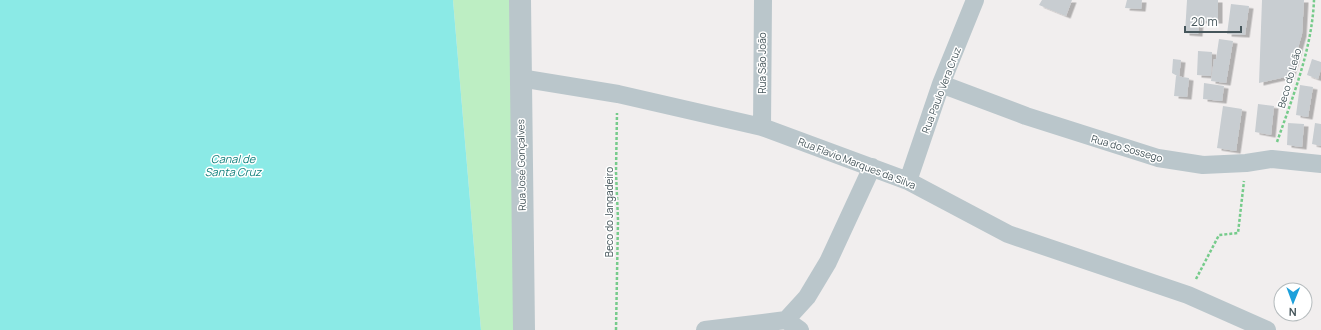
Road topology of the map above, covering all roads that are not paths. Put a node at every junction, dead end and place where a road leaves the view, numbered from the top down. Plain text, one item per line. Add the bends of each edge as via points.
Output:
1 (520, 0) edge
2 (763, 0) edge
3 (975, 0) edge
4 (520, 78) junction
5 (941, 84) junction
6 (762, 127) junction
7 (1321, 164) edge
8 (872, 167) junction
9 (908, 180) junction
10 (793, 325) edge
11 (524, 330) edge
12 (704, 330) edge
13 (1267, 330) edge

1 - 4 street, Rua José Gonçalves
2 - 6 street, Rua São João
3 - 5 street, Rua Paulo Vera Cruz
4 - 6 street, Rua Flavio Marques da Silva via 618,94
4 - 11 street, Rua José Gonçalves
5 - 7 street, Rua do Sossego via 1026,116 1158,158 1203,165 1272,159
5 - 9 street, Rua Paulo Vera Cruz
6 - 8 street, Rua Flavio Marques da Silva
8 - 9 street, Rua Flavio Marques da Silva
8 - 10 street via 828,262
9 - 13 street, Rua Flavio Marques da Silva via 1008,234 1188,295
10 - 12 street

